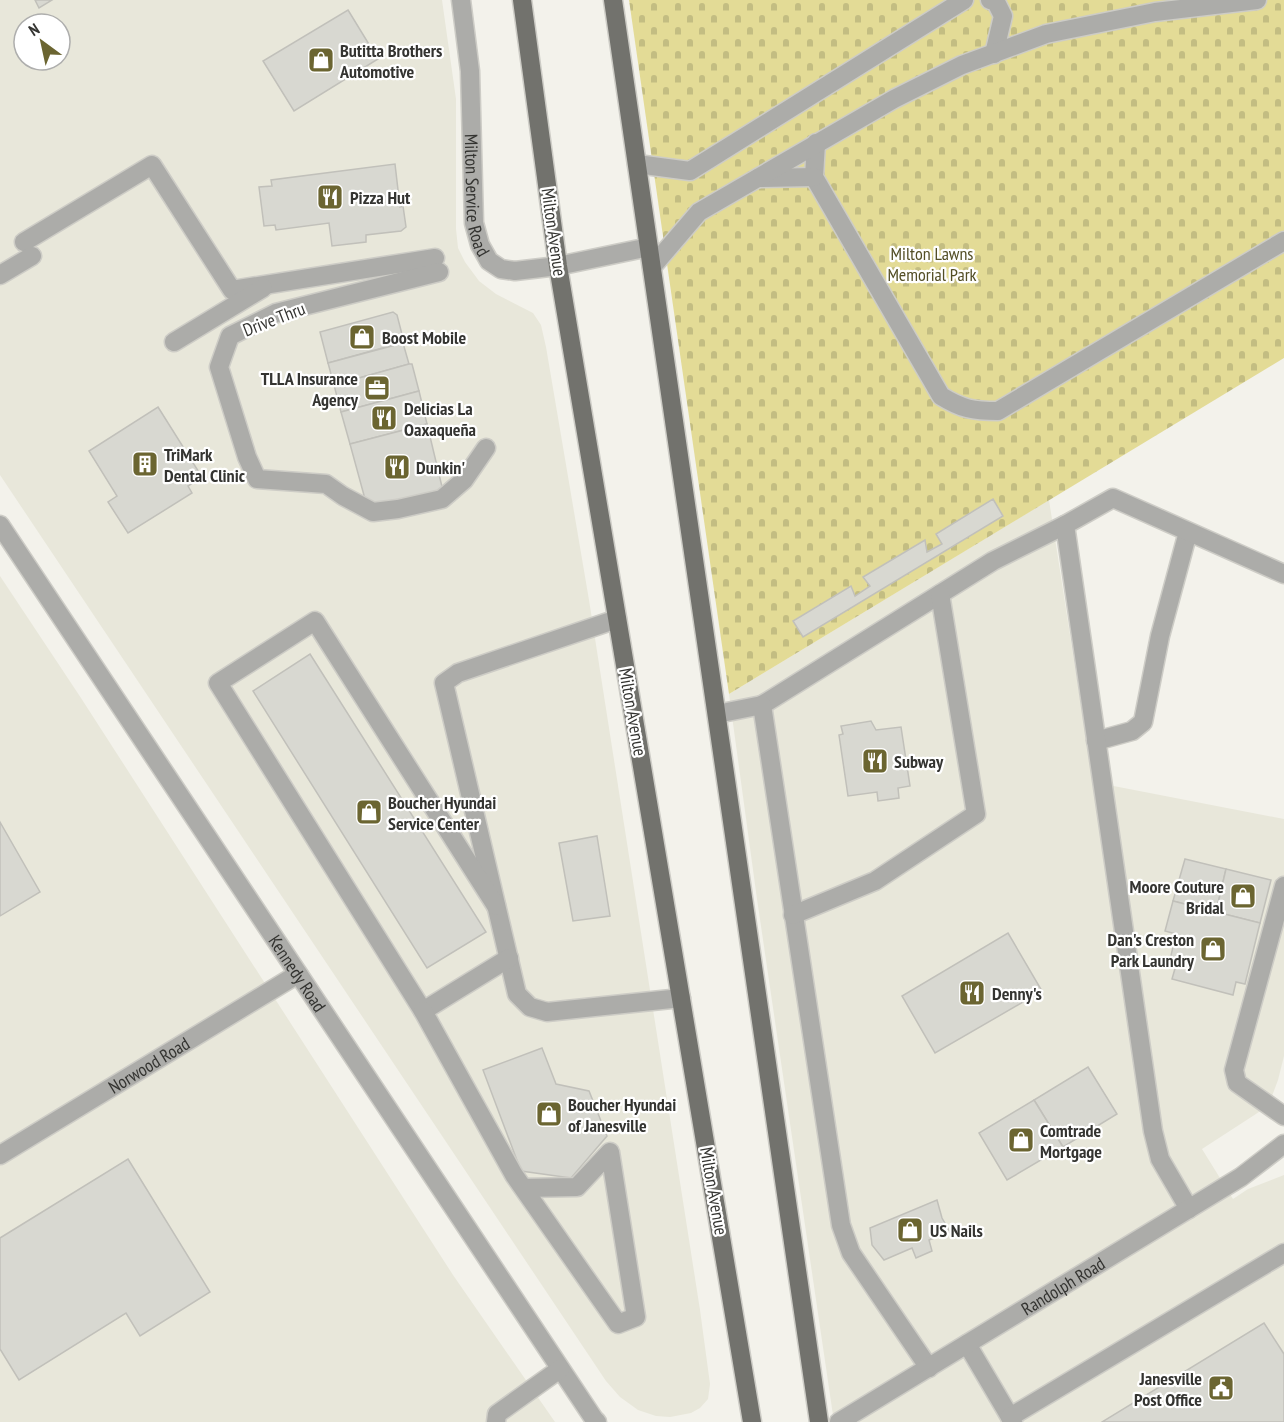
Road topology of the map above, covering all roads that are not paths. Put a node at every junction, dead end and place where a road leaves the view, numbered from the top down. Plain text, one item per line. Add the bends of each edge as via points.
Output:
1 (461, 0) edge
2 (522, 0) edge
3 (613, 0) edge
4 (964, 0) edge
5 (990, 0) edge
6 (1257, 0) edge
7 (994, 54) junction
8 (816, 144) junction
9 (637, 164) junction
10 (814, 177) junction
11 (756, 178) junction
12 (1284, 241) edge
13 (649, 247) junction
14 (558, 266) junction
15 (652, 267) junction
16 (0, 275) edge
17 (270, 284) junction
18 (174, 342) dead end
19 (486, 448) dead end
20 (0, 525) edge
21 (1065, 525) junction
22 (1188, 532) junction
23 (1284, 574) edge
24 (940, 594) junction
25 (617, 619) junction
26 (762, 705) junction
27 (717, 714) junction
28 (1096, 741) junction
29 (1284, 886) edge
30 (496, 906) junction
31 (794, 915) junction
32 (509, 958) junction
33 (298, 974) junction
34 (681, 998) junction
35 (423, 1011) junction
36 (1284, 1116) edge
37 (1284, 1144) edge
38 (0, 1155) edge
39 (523, 1188) junction
40 (1189, 1209) junction
41 (1284, 1253) edge
42 (967, 1344) junction
43 (929, 1368) junction
44 (560, 1370) junction
45 (1011, 1419) edge
46 (496, 1422) edge
47 (597, 1422) edge
48 (752, 1422) edge
49 (819, 1422) edge
50 (839, 1422) edge

1 - 14 street, Milton Service Road via 470,71 474,223 480,245 489,261 501,269 515,272
2 - 14 main road, Milton Avenue
3 - 9 main road
4 - 9 street via 690,171
5 - 7 street via 996,2 1003,16
6 - 7 street via 1155,12 1046,34
7 - 8 street via 962,65 894,99
8 - 10 street
8 - 11 street
9 - 13 main road
10 - 11 street
10 - 12 street via 941,396 959,407 976,411 998,411
11 - 15 street via 699,212
13 - 14 street, Milton Service Road
13 - 15 main road
14 - 25 main road, Milton Avenue
15 - 27 main road
16 - 17 street via 28,249 152,165 232,290
17 - 18 street
17 - 19 street, Drive Thru via 437,265 276,313 230,336 219,367 247,457 258,479 326,484 373,512 398,509 441,499 464,480
20 - 33 street, Kennedy Road
21 - 22 street via 1113,498
21 - 24 street via 993,561
21 - 28 street
22 - 23 street
22 - 28 street via 1160,636 1143,722 1132,731
24 - 26 street
24 - 31 street via 976,814 875,881
25 - 30 street via 458,673 444,683
25 - 34 main road, Milton Avenue
26 - 27 street
26 - 31 street
27 - 49 main road
28 - 40 street via 1153,1131 1160,1159
29 - 36 street via 1234,1070 1237,1083
30 - 32 street
30 - 35 street via 315,621 218,683
31 - 43 street via 841,1225 852,1253
32 - 34 street via 517,994 530,1007 548,1012
32 - 35 street
33 - 38 street, Norwood Road
33 - 44 street, Kennedy Road
34 - 48 main road, Milton Avenue
35 - 39 street
37 - 40 street, Randolph Road
39 - 39 street via 618,1324 636,1317 610,1152 577,1187
40 - 42 street, Randolph Road
41 - 45 street
42 - 43 street, Randolph Road
42 - 45 street
43 - 50 street, Randolph Road
44 - 46 street via 497,1414
44 - 47 street, Kennedy Road

